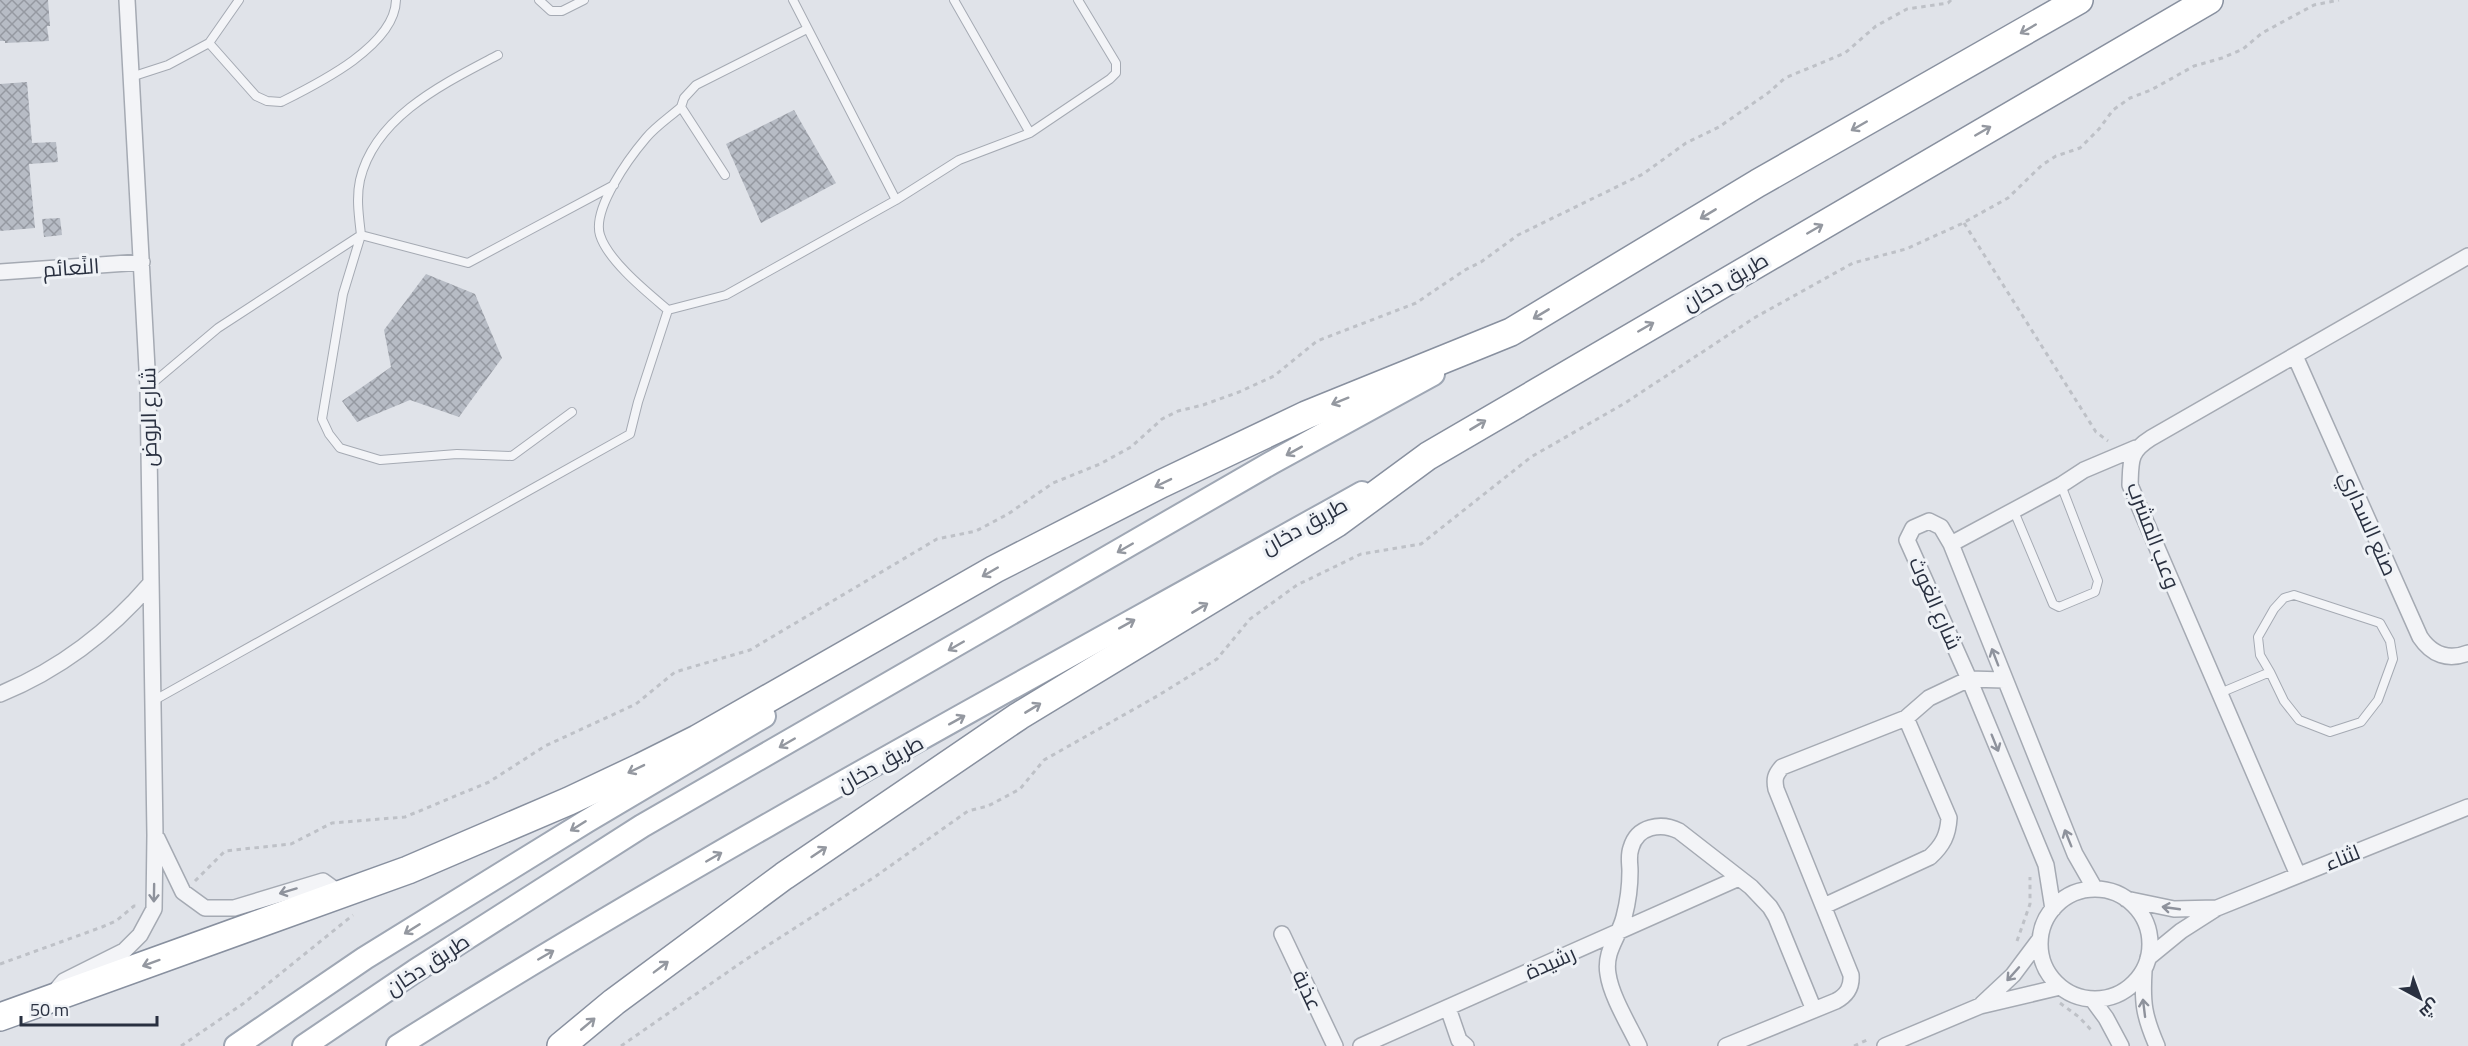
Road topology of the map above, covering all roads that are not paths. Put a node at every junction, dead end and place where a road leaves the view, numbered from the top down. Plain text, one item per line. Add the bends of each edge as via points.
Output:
1 (127, 0) edge
2 (239, 0) edge
3 (396, 0) edge
4 (539, 0) edge
5 (584, 0) edge
6 (793, 0) edge
7 (954, 0) edge
8 (1078, 0) edge
9 (2079, 0) edge
10 (2209, 0) edge
11 (807, 28) junction
12 (209, 43) junction
13 (498, 55) dead end
14 (131, 77) junction
15 (681, 107) junction
16 (1030, 133) junction
17 (725, 175) dead end
18 (614, 184) junction
19 (896, 200) junction
20 (361, 235) junction
21 (2468, 256) edge
22 (142, 262) junction
23 (0, 272) edge
24 (668, 310) junction
25 (1511, 332) junction
26 (2295, 356) junction
27 (148, 387) junction
28 (572, 412) dead end
29 (2136, 448) junction
30 (1428, 456) junction
31 (2061, 485) junction
32 (2013, 509) junction
33 (1951, 544) junction
34 (151, 582) junction
35 (875, 638) junction
36 (2468, 653) edge
37 (2270, 672) junction
38 (1969, 679) junction
39 (2004, 680) junction
40 (2220, 693) junction
41 (0, 694) edge
42 (153, 701) junction
43 (1906, 718) junction
44 (2468, 807) edge
45 (155, 835) junction
46 (2298, 874) junction
47 (1739, 878) junction
48 (2095, 889) junction
49 (2126, 899) junction
50 (347, 904) junction
51 (1824, 906) junction
52 (2217, 908) junction
53 (2052, 909) junction
54 (1621, 930) junction
55 (1282, 934) dead end
56 (2040, 939) junction
57 (2146, 963) junction
58 (495, 985) junction
59 (2059, 995) junction
60 (2092, 999) junction
61 (49, 1000) junction
62 (1980, 1006) junction
63 (1448, 1008) junction
64 (1814, 1010) junction
65 (0, 1017) edge
66 (1878, 1042) edge
67 (1459, 1044) edge
68 (236, 1046) edge
69 (304, 1046) edge
70 (398, 1046) edge
71 (420, 1046) edge
72 (561, 1046) edge
73 (1335, 1046) edge
74 (1360, 1046) edge
75 (1639, 1046) edge
76 (1726, 1046) edge
77 (2121, 1046) edge
78 (2157, 1046) edge

1 - 14 street, شارع الروض
2 - 12 lane
3 - 12 lane via 390,24 364,54 281,102 267,102 256,96
4 - 5 lane via 551,11 562,11
6 - 11 lane
7 - 16 lane
8 - 16 lane via 1116,63 1116,73
9 -> 25 highway, طريق دخان via 1758,183
30 -> 10 highway, طريق دخان
11 - 15 lane via 696,85
11 - 19 lane
12 - 14 lane
13 - 20 lane via 436,88 389,127 365,163 360,182
14 - 22 street, شارع الروض
15 - 17 lane
15 - 18 lane via 646,138
16 - 19 lane via 959,160
18 - 20 lane via 468,262
18 - 24 lane via 597,223 600,237 635,282
19 - 24 lane via 726,295
20 - 27 lane via 218,328
20 - 28 lane via 343,294 322,419 340,448 380,460 457,454 512,456
21 - 26 street
22 - 23 street, النًعائم
22 - 27 street, شارع الروض
24 - 42 lane via 630,434
25 -> 35 highway via 1306,415 1161,484 995,569
25 -> 69 main road, طريق دخان via 1271,463 642,826
26 - 29 street
26 - 36 street, صنع السداري via 2420,637 2437,654 2455,658
27 - 34 street, شارع الروض
29 - 31 street via 2084,470
29 - 40 street, وعب المشرب via 2130,463 2130,484
58 -> 30 main road, طريق دخان via 780,819
72 -> 30 highway via 784,876 1019,717 1337,523
31 - 32 street
31 - 32 lane via 2097,581 2095,592 2060,607 2053,604
32 - 33 street
33 - 38 street, شارع الغوث via 1941,527 1929,521 1913,528 1907,540
39 -> 33 street, شارع الغوث
34 - 41 street via 132,606 87,646 35,679
34 - 42 street, شارع الروض
35 -> 50 highway via 697,739 408,870
35 -> 68 main road via 829,677 375,952
37 - 37 lane via 2284,701 2299,720 2330,732 2361,722 2379,700 2393,659 2390,641 2380,623 2294,595 2279,603 2258,637 2260,655
37 - 40 lane
38 - 39 street
38 - 43 street via 1929,698
38 -> 53 street, شارع الغوث via 2046,865
48 -> 39 street, شارع الغوث via 2075,854
40 - 46 street, وعب المشرب
42 - 45 street, شارع الروض
43 - 51 street via 1948,818 1948,832 1941,847 1930,857
43 - 51 street via 1782,767 1777,773 1776,789
44 - 46 street, لثناء
50 -> 45 street, شارع الروض via 323,881 234,908 205,908 183,892
45 -> 61 street, شارع الروض via 154,909 140,935 124,951 64,981
46 - 52 street, لثناء
47 - 54 street, رشيدة
47 - 54 street via 1679,831 1663,825 1646,829 1631,848 1628,901
47 - 64 street via 1776,917
48 - 49 street
48 - 53 street via 2072,895
52 -> 49 street, لثناء via 2174,909
49 - 57 street via 2142,915 2149,935
50 -> 61 highway
51 - 64 street via 1852,981 1842,998
52 - 57 street, لثناء via 2181,931
53 - 56 street
54 - 63 street, رشيدة
54 - 75 street via 1609,952 1608,974
55 - 73 street, عذبة
56 - 59 street via 2041,957
56 -> 62 street via 2013,975
57 - 60 street via 2123,991 2108,998
78 -> 57 street via 2145,1020 2142,996
58 - 70 main road, طريق دخان
58 - 71 main road
59 - 60 street
59 - 62 street
60 - 77 street
61 - 65 highway
62 - 66 street
63 - 67 street
63 - 74 street, رشيدة
64 - 76 street

